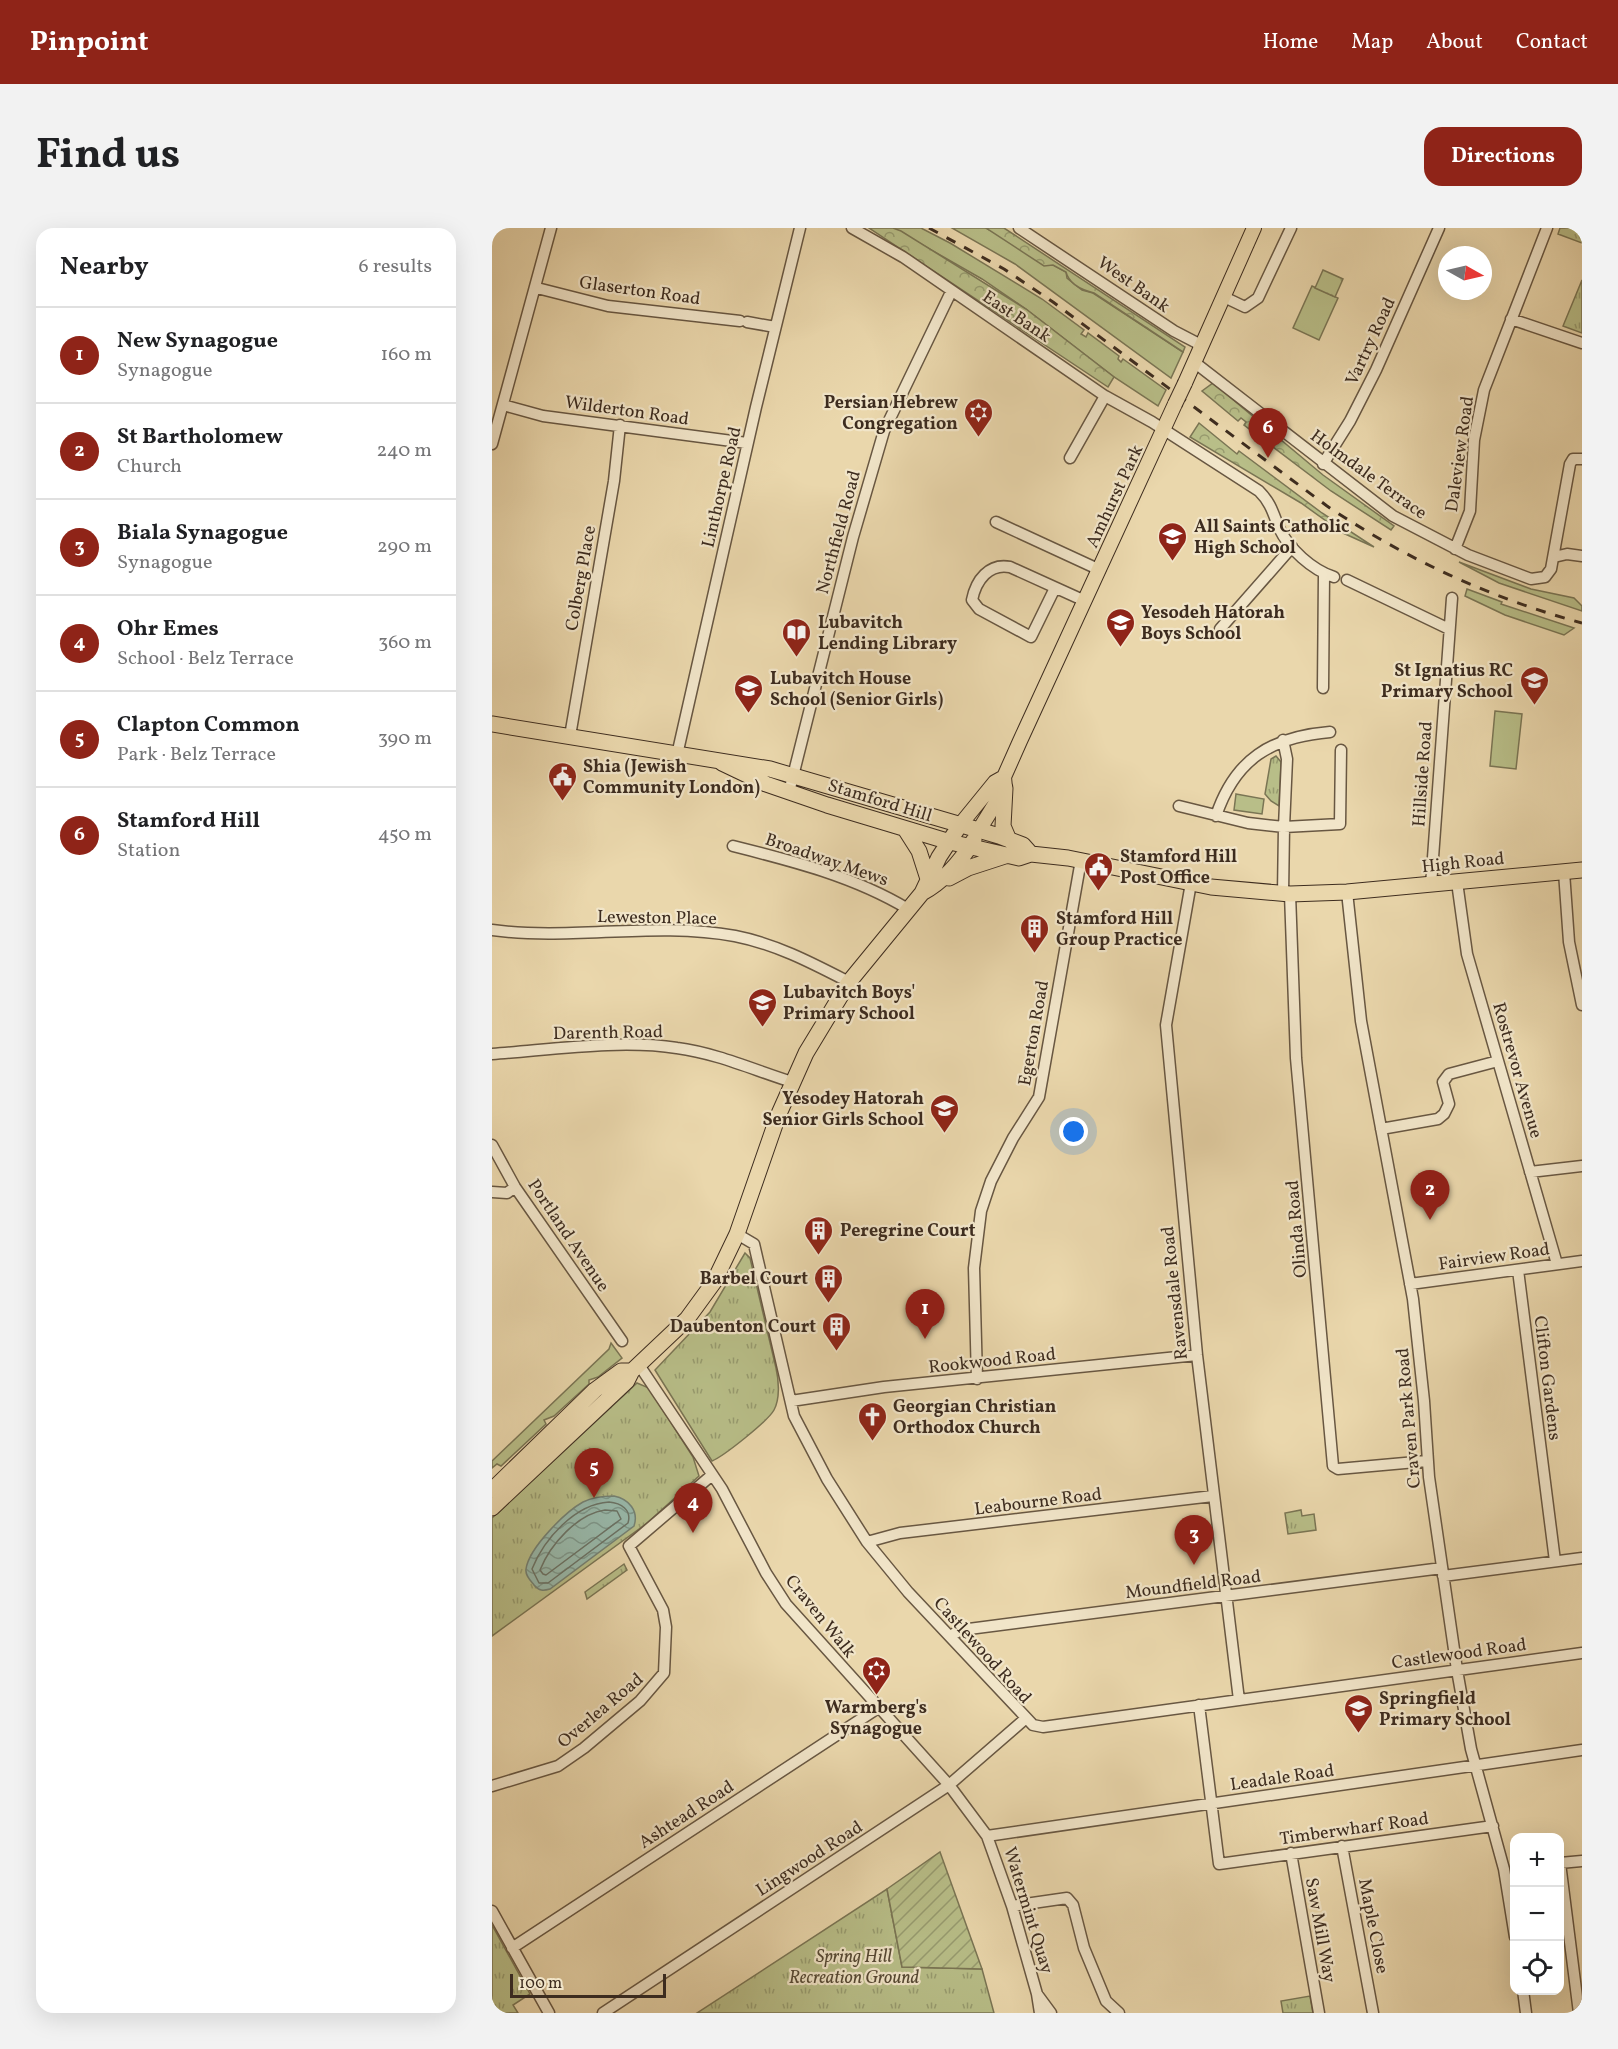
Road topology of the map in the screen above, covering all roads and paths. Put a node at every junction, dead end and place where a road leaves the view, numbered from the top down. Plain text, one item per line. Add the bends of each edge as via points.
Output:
1 (551, 228) edge
2 (800, 228) edge
3 (852, 228) edge
4 (1019, 228) edge
5 (1254, 228) edge
6 (1291, 228) edge
7 (1439, 228) edge
8 (1547, 228) edge
9 (537, 288) junction
10 (951, 291) junction
11 (1224, 297) junction
12 (1511, 319) junction
13 (775, 327) junction
14 (1582, 343) edge
15 (1201, 345) junction
16 (1194, 362) junction
17 (1105, 396) junction
18 (503, 405) junction
19 (620, 425) junction
20 (1165, 430) junction
21 (747, 443) junction
22 (492, 444) edge
23 (1070, 458) dead end
24 (1578, 459) edge
25 (1323, 464) junction
26 (996, 522) dead end
27 (1292, 548) junction
28 (1455, 549) junction
29 (1582, 556) edge
30 (1554, 557) junction
31 (1100, 570) junction
32 (1347, 580) dead end
33 (1055, 588) junction
34 (1452, 598) dead end
35 (1085, 602) junction
36 (1220, 629) dead end
37 (1449, 629) junction
38 (1323, 688) dead end
39 (492, 724) edge
40 (1330, 732) dead end
41 (570, 736) junction
42 (1283, 740) junction
43 (1341, 750) dead end
44 (677, 755) junction
45 (722, 763) junction
46 (794, 774) junction
47 (1005, 783) junction
48 (850, 791) junction
49 (789, 792) junction
50 (1179, 806) dead end
51 (843, 810) junction
52 (1216, 816) junction
53 (960, 825) junction
54 (1284, 827) junction
55 (905, 829) junction
56 (979, 830) junction
57 (950, 842) junction
58 (733, 846) dead end
59 (970, 846) junction
60 (1008, 847) junction
61 (1081, 860) junction
62 (1582, 870) edge
63 (1564, 872) junction
64 (1457, 882) junction
65 (1191, 883) junction
66 (929, 885) junction
67 (1431, 885) junction
68 (1347, 892) junction
69 (1287, 894) junction
70 (908, 909) junction
71 (492, 930) edge
72 (849, 982) junction
73 (1582, 1005) edge
74 (492, 1054) edge
75 (1498, 1060) junction
76 (792, 1082) junction
77 (1382, 1129) junction
78 (492, 1144) edge
79 (1582, 1166) edge
80 (1530, 1172) junction
81 (514, 1187) junction
82 (492, 1192) edge
83 (738, 1234) junction
84 (1582, 1261) edge
85 (1557, 1264) junction
86 (1518, 1270) junction
87 (1410, 1284) junction
88 (622, 1341) dead end
89 (1197, 1355) junction
90 (636, 1368) junction
91 (977, 1379) junction
92 (791, 1401) junction
93 (1427, 1461) junction
94 (712, 1475) junction
95 (492, 1490) edge
96 (1213, 1496) junction
97 (492, 1508) edge
98 (867, 1542) junction
99 (1582, 1558) edge
100 (1555, 1561) junction
101 (1443, 1572) junction
102 (1225, 1597) junction
103 (950, 1636) junction
104 (1582, 1653) edge
105 (1457, 1670) junction
106 (1239, 1700) junction
107 (1199, 1705) junction
108 (878, 1708) junction
109 (1025, 1719) junction
110 (1582, 1750) edge
111 (1475, 1765) junction
112 (949, 1785) junction
113 (492, 1786) edge
114 (1212, 1804) junction
115 (1492, 1826) junction
116 (987, 1836) junction
117 (1342, 1846) junction
118 (1291, 1853) junction
119 (1582, 1861) edge
120 (1564, 1863) edge
121 (1509, 1869) edge
122 (1511, 1887) edge
123 (1563, 1887) edge
124 (1012, 1906) junction
125 (492, 1911) edge
126 (512, 1948) junction
127 (1037, 1994) junction
128 (1524, 1995) edge
129 (549, 2013) edge
130 (603, 2013) edge
131 (1040, 2013) edge
132 (1051, 2013) edge
133 (1119, 2013) edge
134 (1319, 2013) edge
135 (1373, 2013) edge
136 (1526, 2013) edge
137 (1579, 2013) edge

1 - 9 street
2 - 13 street, Linthorpe Road
3 - 10 street, East Bank
4 - 15 street, West Bank
5 - 11 main road, Amhurst Park
6 - 11 street via 1258,298 1245,306
7 - 25 street, Vartry Road via 1376,370
8 - 12 street, Daleview Road
9 - 13 street, Glaserton Road via 608,306
9 - 18 street
10 - 17 street, East Bank
10 - 46 street, Northfield Road via 884,431 853,537
11 - 15 main road, Amhurst Park
12 - 14 street
12 - 28 street, Daleview Road via 1484,390 1474,440 1470,511
13 - 21 street, Linthorpe Road
15 - 16 main road, Amhurst Park
16 - 20 main road, Amhurst Park, bridge
16 - 25 street, Holmdale Terrace
17 - 20 street, East Bank
17 - 23 street
18 - 19 street, Wilderton Road via 543,416
18 - 22 street
19 - 21 street, Wilderton Road
19 - 41 street, Colberg Place
20 - 27 street via 1259,491 1270,502
20 - 31 main road, Amhurst Park
21 - 44 street, Linthorpe Road
24 - 30 street via 1570,464
25 - 28 street, Holmdale Terrace via 1393,516
26 - 31 street
27 - 36 street
27 - 38 street via 1329,575
28 - 30 street, Holmdale Terrace via 1531,579 1542,578 1551,569
29 - 30 street
31 - 35 main road, Amhurst Park
32 - 37 street
33 - 33 street via 1010,567 993,567 974,590 972,600 979,609 1031,637
33 - 35 street
34 - 37 street, Hillside Road
35 - 47 main road, Amhurst Park
37 - 67 street, Hillside Road
39 - 41 highway, Stamford Hill
40 - 42 street
41 - 44 highway, Stamford Hill
42 - 52 street via 1268,746 1244,766 1224,792
42 - 54 street via 1287,759
43 - 54 street via 1340,824
44 - 45 highway, Stamford Hill
45 - 46 highway, Stamford Hill
45 - 49 highway, Stamford Hill
46 - 48 highway, Stamford Hill
46 - 49 street, Northfield Road
47 - 53 main road, Amhurst Park via 995,782
47 - 56 main road, Amhurst Park
47 - 60 highway via 1003,826
48 - 51 highway
48 - 53 highway, Stamford Hill
49 - 51 highway, Stamford Hill
50 - 52 street
51 - 55 highway, Stamford Hill
52 - 54 street
53 - 56 highway, Stamford Hill
53 - 57 highway
54 - 69 street
55 - 57 highway, Stamford Hill
55 - 66 highway via 919,851
56 - 59 highway
56 - 60 highway, Stamford Hill
57 - 59 highway, Stamford Hill
57 - 66 highway
58 - 70 street, Broadway Mews via 818,870 884,895
59 - 60 highway, Stamford Hill
59 - 66 highway
60 - 61 highway, Stamford Hill via 1019,858 1030,854
60 - 66 highway
61 - 65 highway, Stamford Hill
61 - 91 street, Egerton Road via 1039,1097 1004,1155 981,1210 974,1268
62 - 63 highway, High Road
63 - 64 highway, High Road
63 - 73 street via 1569,942
64 - 67 highway, High Road
64 - 75 street, Rostrevor Avenue via 1467,954
65 - 69 highway, Stamford Hill
65 - 89 street, Ravensdale Road via 1166,1025
66 - 70 highway
67 - 68 highway, High Road
68 - 69 highway, Stamford Hill
68 - 77 street, Craven Park Road via 1361,1021
69 - 93 street, Olinda Road via 1296,1058 1333,1466 1338,1469
70 - 72 highway
71 - 72 street, Leweston Place via 558,934 678,931 735,936 795,954
72 - 76 highway
74 - 76 street, Darenth Road via 641,1046 676,1048
75 - 77 street via 1449,1074 1443,1082 1449,1104 1438,1119
75 - 80 street, Rostrevor Avenue
76 - 83 highway
77 - 87 street, Craven Park Road
78 - 81 street, Portland Avenue
79 - 80 street
80 - 85 street, Rostrevor Avenue
81 - 82 street via 507,1193
81 - 88 street, Portland Avenue
83 - 90 highway via 722,1269 700,1301
83 - 92 street, Castlewood Road via 754,1244
84 - 85 street, Fairview Road
85 - 86 street, Fairview Road
86 - 87 street, Fairview Road
86 - 100 street, Clifton Gardens
87 - 93 street, Craven Park Road
89 - 91 street, Rookwood Road
89 - 96 street, Ravensdale Road
90 - 94 street, Craven Walk
90 - 95 highway via 621,1371 595,1390
90 - 97 highway via 627,1382
91 - 92 street, Rookwood Road
92 - 98 street, Castlewood Road via 794,1416 827,1479
93 - 101 street, Craven Park Road
94 - 108 street, Craven Walk via 786,1604
94 - 113 street, Overlea Road via 629,1546 663,1610 664,1673 640,1701 558,1766
96 - 98 street, Leabourne Road via 900,1533
96 - 102 street, Ravensdale Road
98 - 103 street, Castlewood Road
99 - 100 street, Moundfield Road
100 - 101 street, Moundfield Road
101 - 102 street, Moundfield Road
101 - 105 street, Craven Park Road
102 - 103 street, Moundfield Road via 961,1630
102 - 106 street, Ravensdale Road
103 - 109 street, Castlewood Road
104 - 105 street, Castlewood Road
105 - 106 street, Castlewood Road
105 - 111 street, Craven Park Road
106 - 107 street, Castlewood Road
107 - 109 street, Castlewood Road via 1042,1727
107 - 114 street
108 - 112 street, Craven Walk
108 - 126 street, Ashtead Road
109 - 112 street, Lingwood Road
110 - 111 street, Leadale Road
111 - 114 street, Leadale Road
111 - 115 street, Craven Park Road
112 - 116 street, Craven Walk
112 - 130 street, Lingwood Road
114 - 116 street, Leadale Road
114 - 118 street, Timberwharf Road via 1219,1864
115 - 117 street, Timberwharf Road
115 - 121 street, Craven Park Road
116 - 124 street, Watermint Quay
117 - 118 street, Timberwharf Road
117 - 135 street, Maple Close
118 - 134 street, Saw Mill Way
119 - 120 street
121 - 122 street, Craven Park Road
123 - 137 street
124 - 127 street, Watermint Quay
124 - 133 street via 1067,1898 1073,1905 1084,1948 1106,2001
125 - 126 street
126 - 129 street
127 - 131 street, Watermint Quay
127 - 132 street, Watermint Quay
128 - 136 street

